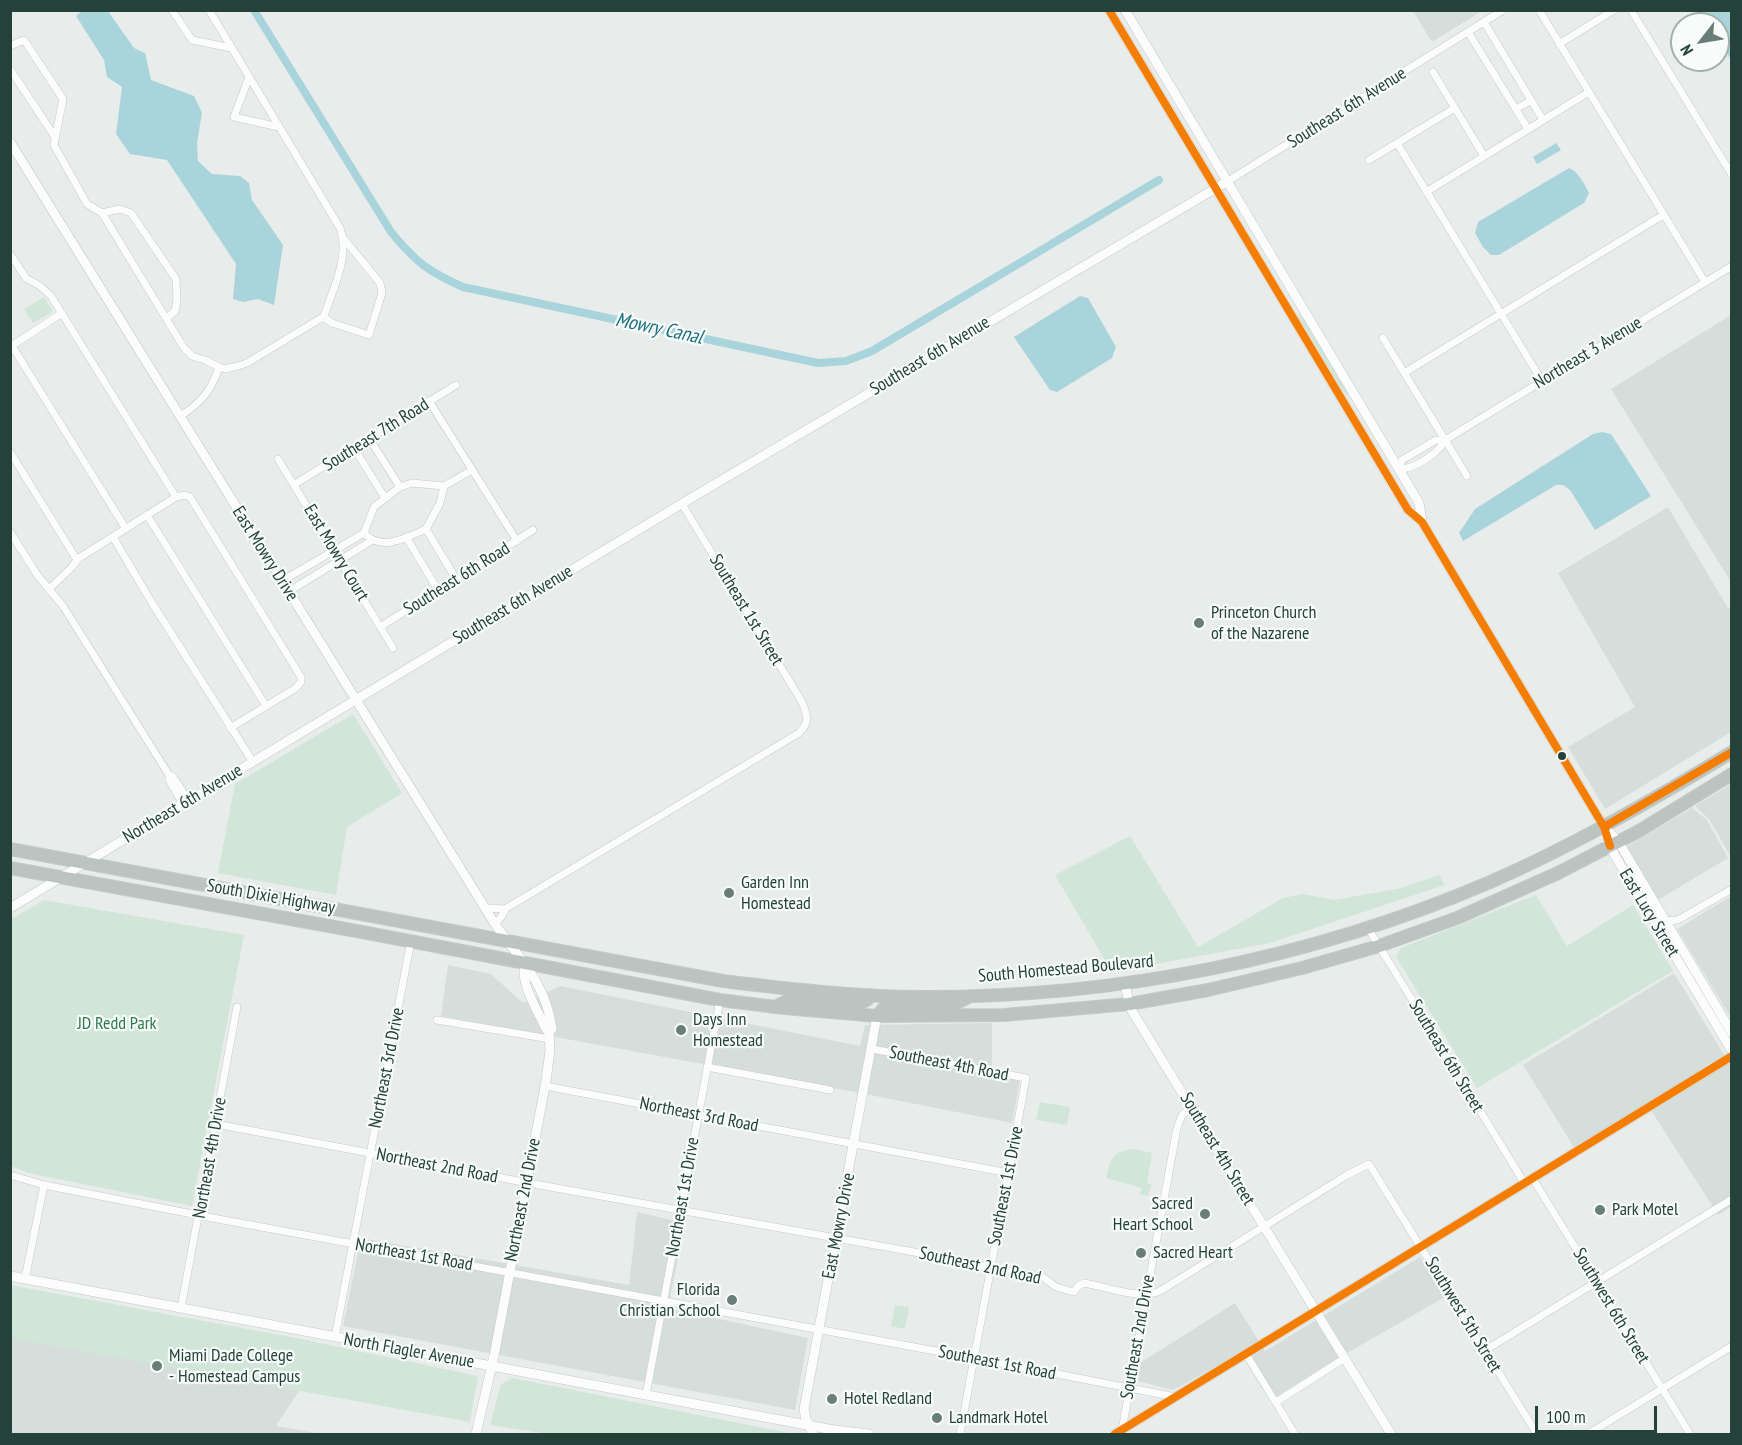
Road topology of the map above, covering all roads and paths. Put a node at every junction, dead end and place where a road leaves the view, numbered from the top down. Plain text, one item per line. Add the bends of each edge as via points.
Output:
1 (172, 10) edge
2 (209, 10) edge
3 (1109, 10) edge
4 (1125, 10) edge
5 (1503, 10) edge
6 (1539, 10) edge
7 (1614, 10) edge
8 (1631, 10) edge
9 (1484, 22) junction
10 (1468, 32) junction
11 (1559, 44) junction
12 (10, 46) edge
13 (231, 48) junction
14 (10, 69) edge
15 (1433, 72) dead end
16 (249, 77) junction
17 (1589, 92) junction
18 (1530, 101) junction
19 (1455, 108) junction
20 (1516, 109) junction
21 (1543, 120) junction
22 (279, 127) junction
23 (1528, 129) junction
24 (55, 137) junction
25 (10, 142) edge
26 (1397, 143) junction
27 (1484, 156) junction
28 (1369, 160) dead end
29 (1731, 175) edge
30 (1228, 181) junction
31 (1217, 188) junction
32 (1426, 192) junction
33 (102, 213) junction
34 (1664, 214) junction
35 (344, 239) junction
36 (10, 254) edge
37 (1731, 266) edge
38 (1705, 282) junction
39 (62, 313) junction
40 (1501, 314) junction
41 (323, 316) junction
42 (167, 318) junction
43 (1383, 338) dead end
44 (11, 346) edge
45 (219, 367) junction
46 (1404, 373) junction
47 (1542, 381) junction
48 (456, 385) dead end
49 (429, 401) junction
50 (180, 416) junction
51 (369, 438) junction
52 (1445, 440) junction
53 (1427, 445) junction
54 (354, 448) junction
55 (10, 452) edge
56 (1432, 454) junction
57 (278, 459) dead end
58 (1399, 469) junction
59 (472, 470) junction
60 (1467, 476) dead end
61 (295, 484) junction
62 (444, 486) junction
63 (400, 487) junction
64 (176, 497) junction
65 (385, 498) junction
66 (681, 504) junction
67 (147, 516) junction
68 (1422, 522) junction
69 (126, 529) junction
70 (426, 529) junction
71 (532, 530) dead end
72 (10, 532) edge
73 (364, 533) junction
74 (113, 537) junction
75 (406, 537) junction
76 (517, 541) junction
77 (371, 542) junction
78 (334, 549) junction
79 (77, 560) junction
80 (340, 560) junction
81 (456, 579) junction
82 (282, 581) junction
83 (49, 589) junction
84 (438, 590) junction
85 (288, 592) junction
86 (380, 627) junction
87 (393, 648) dead end
88 (355, 700) junction
89 (266, 706) junction
90 (230, 728) junction
91 (1731, 752) edge
92 (253, 762) junction
93 (1731, 774) edge
94 (186, 802) junction
95 (1604, 827) junction
96 (1614, 844) junction
97 (10, 849) edge
98 (87, 863) junction
99 (10, 868) edge
100 (62, 876) junction
101 (1731, 889) edge
102 (10, 908) edge
103 (485, 908) junction
104 (505, 909) junction
105 (495, 924) junction
106 (1368, 928) junction
107 (1666, 929) junction
108 (411, 941) junction
109 (508, 942) junction
110 (1379, 946) junction
111 (1682, 959) junction
112 (525, 963) junction
113 (1125, 983) junction
114 (871, 995) junction
115 (970, 996) junction
116 (720, 1000) junction
117 (1129, 1004) junction
118 (237, 1007) dead end
119 (775, 1007) junction
120 (877, 1016) junction
121 (437, 1020) dead end
122 (1731, 1033) edge
123 (550, 1036) junction
124 (872, 1049) junction
125 (1731, 1051) edge
126 (1731, 1056) edge
127 (707, 1067) junction
128 (1026, 1078) joint
129 (545, 1086) junction
130 (830, 1090) dead end
131 (1192, 1107) junction
132 (698, 1115) junction
133 (216, 1124) junction
134 (854, 1144) junction
135 (370, 1154) junction
136 (1009, 1173) junction
137 (10, 1175) edge
138 (1529, 1181) junction
139 (526, 1183) junction
140 (44, 1185) junction
141 (1731, 1199) edge
142 (681, 1211) junction
143 (199, 1215) junction
144 (1264, 1226) junction
145 (836, 1238) junction
146 (354, 1244) junction
147 (1421, 1246) junction
148 (991, 1268) junction
149 (509, 1272) junction
150 (10, 1276) edge
151 (25, 1279) junction
152 (1597, 1282) junction
153 (1145, 1294) junction
154 (664, 1300) junction
155 (181, 1308) junction
156 (1316, 1311) junction
157 (819, 1330) junction
158 (335, 1337) junction
159 (1731, 1346) edge
160 (1484, 1351) junction
161 (1246, 1354) junction
162 (974, 1358) junction
163 (1345, 1358) junction
164 (492, 1366) junction
165 (1130, 1388) junction
166 (1662, 1388) junction
167 (646, 1395) junction
168 (1176, 1397) junction
169 (1276, 1402) junction
170 (808, 1425) junction
171 (1118, 1432) edge
172 (476, 1434) edge
173 (813, 1434) edge
174 (869, 1434) edge
175 (960, 1434) edge
176 (1295, 1434) edge
177 (1391, 1434) edge
178 (1537, 1434) edge
179 (1588, 1434) edge
180 (1690, 1434) edge

1 - 13 street via 192,40
2 - 13 street
3 - 31 street
4 - 30 street
5 - 9 street, Southeast 6th Avenue
6 - 11 street
7 - 11 street
8 - 29 street
9 - 10 street, Southeast 6th Avenue
9 - 18 street
10 - 20 street
10 - 30 street, Southeast 6th Avenue
11 - 17 street
12 - 24 street via 24,40 63,99
13 - 16 street
14 - 24 street
15 - 19 street
16 - 22 street
16 - 22 street via 234,117
17 - 21 street
17 - 34 street
18 - 20 street
18 - 21 street
19 - 26 street
19 - 27 street
20 - 23 street
21 - 23 street
22 - 35 street
23 - 27 street
24 - 33 street via 54,145 87,204
25 - 50 street, East Mowry Drive
26 - 28 street
26 - 32 street
27 - 32 street
30 - 31 street, Southeast 6th Avenue
30 - 58 street
31 - 66 street, Southeast 6th Avenue
31 - 68 street via 1407,510
32 - 40 street
33 - 42 street
33 - 42 street via 120,209 131,213 176,279 175,310
34 - 38 street
34 - 40 street
35 - 41 street via 344,252
35 - 41 street via 380,283 382,293 369,335 332,323
36 - 39 street via 24,276 47,291
37 - 38 street, Northeast 3 Avenue
38 - 47 street, Northeast 3 Avenue
39 - 44 street
39 - 64 street
40 - 46 street
40 - 47 street
41 - 45 street via 247,363
42 - 45 street via 192,356
43 - 46 street
44 - 69 street
45 - 50 street via 209,391
46 - 52 street
47 - 52 street, Northeast 3 Avenue
48 - 49 street, Southeast 7th Road
49 - 51 street, Southeast 7th Road
49 - 59 street
50 - 82 street, East Mowry Drive
51 - 54 street, Southeast 7th Road
51 - 63 street
52 - 53 street, Northeast 3 Avenue
52 - 56 street, Northeast 3 Avenue via 1441,449
52 - 60 street
53 - 56 street
53 - 58 street, Northeast 3 Avenue via 1402,460
54 - 61 street, Southeast 7th Road
54 - 65 street
55 - 79 street
56 - 58 street, Northeast 3 Avenue via 1407,469
57 - 61 street, East Mowry Court
58 - 68 street via 1419,503
59 - 62 street
59 - 76 street
61 - 78 street, East Mowry Court
62 - 63 street via 412,483
62 - 70 street
63 - 65 street
64 - 67 street
64 - 89 street via 192,498 300,674 298,686
65 - 73 street via 374,507
66 - 88 street, Southeast 6th Avenue
66 - 104 street, Southeast 1st Street via 801,702 807,717 805,726
67 - 69 street
67 - 89 street
68 - 95 street, East Lucy Street
69 - 74 street
70 - 75 street
70 - 81 street
71 - 76 street, Southeast 6th Road
72 - 83 street
73 - 77 street
73 - 78 street
74 - 79 street
74 - 90 street
75 - 77 street via 384,544
75 - 84 street
76 - 81 street, Southeast 6th Road
77 - 80 street
78 - 80 street, East Mowry Court
78 - 82 street
79 - 83 street
80 - 85 street
80 - 86 street, East Mowry Court
81 - 84 street, Southeast 6th Road
82 - 85 street, East Mowry Drive
83 - 94 street
84 - 86 street, Southeast 6th Road
85 - 88 street, East Mowry Drive
86 - 87 street, East Mowry Court
88 - 92 street, Northeast 6th Avenue
88 - 103 street, East Mowry Drive
89 - 90 street
90 - 92 street
91 - 95 highway
92 - 94 street, Northeast 6th Avenue
93 - 96 highway
94 - 98 street, Northeast 6th Avenue
95 - 96 street, East Lucy Street
95 - 106 highway, South Homestead Boulevard via 1488,883
96 - 107 street, East Lucy Street
96 - 107 street, East Lucy Street
96 - 110 highway, South Homestead Boulevard via 1457,918
97 - 98 highway, South Dixie Highway
98 - 100 street, Northeast 6th Avenue
98 - 109 highway, South Dixie Highway
99 - 100 highway, South Dixie Highway
100 - 102 street, Northeast 6th Avenue
100 - 108 highway, South Dixie Highway
101 - 107 street
103 - 104 street
103 - 105 street, East Mowry Drive
104 - 105 street
105 - 109 street, East Mowry Drive
106 - 110 street, Southeast 6th Street
106 - 113 highway, South Homestead Boulevard via 1245,962
107 - 111 street, East Lucy Street
108 - 112 highway, South Dixie Highway
108 - 135 street, Northeast 3rd Drive
109 - 112 street, East Mowry Drive
109 - 114 highway, South Homestead Boulevard via 723,981
110 - 117 highway, South Homestead Boulevard via 1256,980
110 - 138 street, Southeast 6th Street
111 - 122 street, East Lucy Street
111 - 125 street, East Lucy Street
112 - 116 highway, South Homestead Boulevard
112 - 123 street via 526,986
113 - 115 highway, South Homestead Boulevard
113 - 117 street, Southeast 4th Street
114 - 115 highway, South Homestead Boulevard
114 - 119 highway via 860,1003 793,998
115 - 120 highway via 953,1005 891,1005
116 - 119 highway, South Homestead Boulevard
116 - 127 street, Northeast 1st Drive
117 - 120 highway, South Homestead Boulevard via 1004,1015
117 - 131 street, Southeast 4th Street
118 - 133 street, Northeast 4th Drive
119 - 120 highway, South Homestead Boulevard
120 - 124 street, East Mowry Drive
121 - 123 street via 535,1037
123 - 129 street, Northeast 2nd Drive
124 - 128 street, Southeast 4th Road
124 - 134 street, East Mowry Drive
126 - 138 street
127 - 130 street
127 - 132 street, Northeast 1st Drive
128 - 136 street, Southeast 1st Drive
129 - 132 street, Northeast 3rd Road
129 - 139 street, Northeast 2nd Drive
131 - 144 street, Southeast 4th Street
131 - 153 street, Southeast 2nd Drive via 1182,1115 1177,1128
132 - 134 street, Northeast 3rd Road
132 - 142 street, Northeast 1st Drive
133 - 135 street, Northeast 2nd Road
133 - 143 street, Northeast 4th Drive
134 - 136 street, Northeast 3rd Road
134 - 145 street, East Mowry Drive
135 - 139 street, Northeast 2nd Road
135 - 146 street, Northeast 3rd Drive
136 - 148 street, Southeast 1st Drive
137 - 140 street, Northeast 1st Road
138 - 147 street
138 - 152 street, Southwest 6th Street
139 - 142 street, Northeast 2nd Road
139 - 149 street, Northeast 2nd Drive
140 - 143 street, Northeast 1st Road
140 - 151 street
141 - 152 street
142 - 145 street, Northeast 2nd Road
142 - 154 street, Northeast 1st Drive
143 - 146 street, Northeast 1st Road
143 - 155 street, Northeast 4th Drive
144 - 147 street, Southwest 5th Street via 1369,1164
144 - 153 street via 1160,1291
144 - 156 street, Southeast 4th Street
145 - 148 street, Southeast 2nd Road
145 - 157 street, East Mowry Drive
146 - 149 street, Northeast 1st Road
146 - 158 street, Northeast 3rd Drive
147 - 156 street
147 - 160 street, Southwest 5th Street
148 - 153 street, Southeast 2nd Road via 1044,1278 1056,1287 1074,1292 1084,1284
148 - 162 street, Southeast 1st Drive
149 - 154 street, Northeast 1st Road
149 - 164 street, Northeast 2nd Drive
150 - 151 street, North Flagler Avenue
151 - 155 street, North Flagler Avenue
152 - 160 street
152 - 166 street, Southwest 6th Street
153 - 165 street, Southeast 2nd Drive
154 - 157 street, Northeast 1st Road
154 - 167 street, Northeast 1st Drive
155 - 158 street, North Flagler Avenue
156 - 161 street
156 - 163 street, Southeast 4th Street
157 - 162 street, Southeast 1st Road
157 - 170 street, East Mowry Drive via 804,1409
158 - 164 street, North Flagler Avenue
159 - 166 street
160 - 178 street, Southwest 5th Street
161 - 168 street
161 - 169 street
162 - 165 street, Southeast 1st Road
162 - 175 street, Southeast 1st Drive
163 - 169 street
163 - 177 street, Southeast 4th Street
164 - 167 street, North Flagler Avenue
164 - 172 street, Northeast 2nd Drive
165 - 168 street, Southeast 1st Road
165 - 171 street, Southeast 2nd Drive
166 - 179 street
166 - 180 street, Southwest 6th Street
167 - 170 street, North Flagler Avenue
168 - 171 street
169 - 176 street
170 - 173 street, East Mowry Drive
170 - 174 street, North Flagler Avenue

